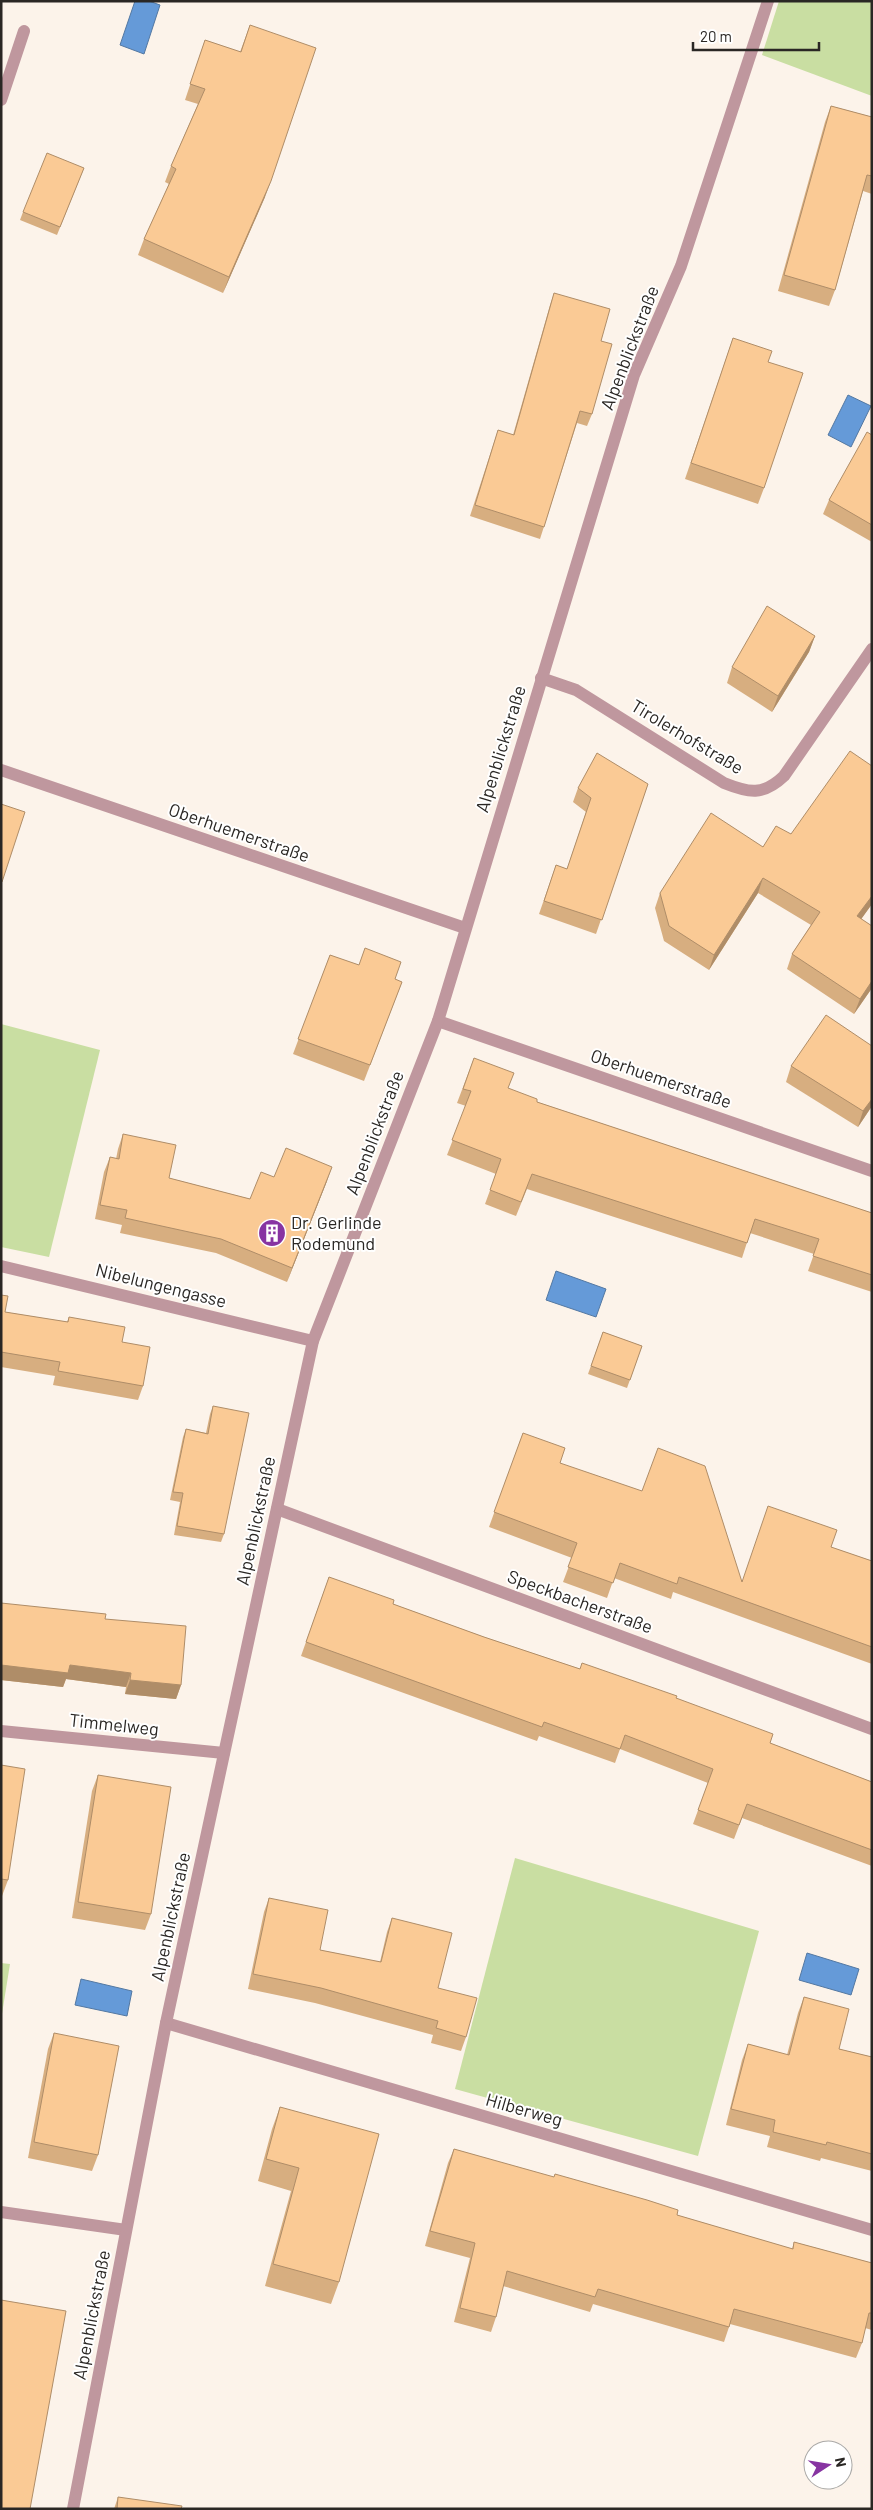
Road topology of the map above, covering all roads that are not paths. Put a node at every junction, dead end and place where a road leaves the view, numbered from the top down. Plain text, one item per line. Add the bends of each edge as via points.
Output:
1 (768, 1) edge
2 (24, 31) dead end
3 (1, 100) edge
4 (872, 648) edge
5 (541, 678) junction
6 (1, 770) edge
7 (465, 928) junction
8 (438, 1021) junction
9 (872, 1171) edge
10 (1, 1266) edge
11 (313, 1341) junction
12 (277, 1509) junction
13 (872, 1728) edge
14 (1, 1732) edge
15 (224, 1753) junction
16 (166, 2023) junction
17 (1, 2212) edge
18 (126, 2230) junction
19 (872, 2230) edge
20 (73, 2509) edge

1 - 5 street, Alpenblickstraße via 681,266 634,375
2 - 3 street
4 - 5 street, Tirolerhofstraße via 784,776 761,791 742,790 724,783 576,690
5 - 7 street, Alpenblickstraße
6 - 7 street, Oberhuemerstraße
7 - 8 street, Alpenblickstraße
8 - 9 street, Oberhuemerstraße
8 - 11 street, Alpenblickstraße
10 - 11 street, Nibelungengasse
11 - 12 street, Alpenblickstraße
12 - 13 street, Speckbacherstraße
12 - 15 street, Alpenblickstraße
14 - 15 street, Timmelweg
15 - 16 street, Alpenblickstraße
16 - 18 street, Alpenblickstraße
16 - 19 street, Hilberweg
17 - 18 street
18 - 20 street, Alpenblickstraße

